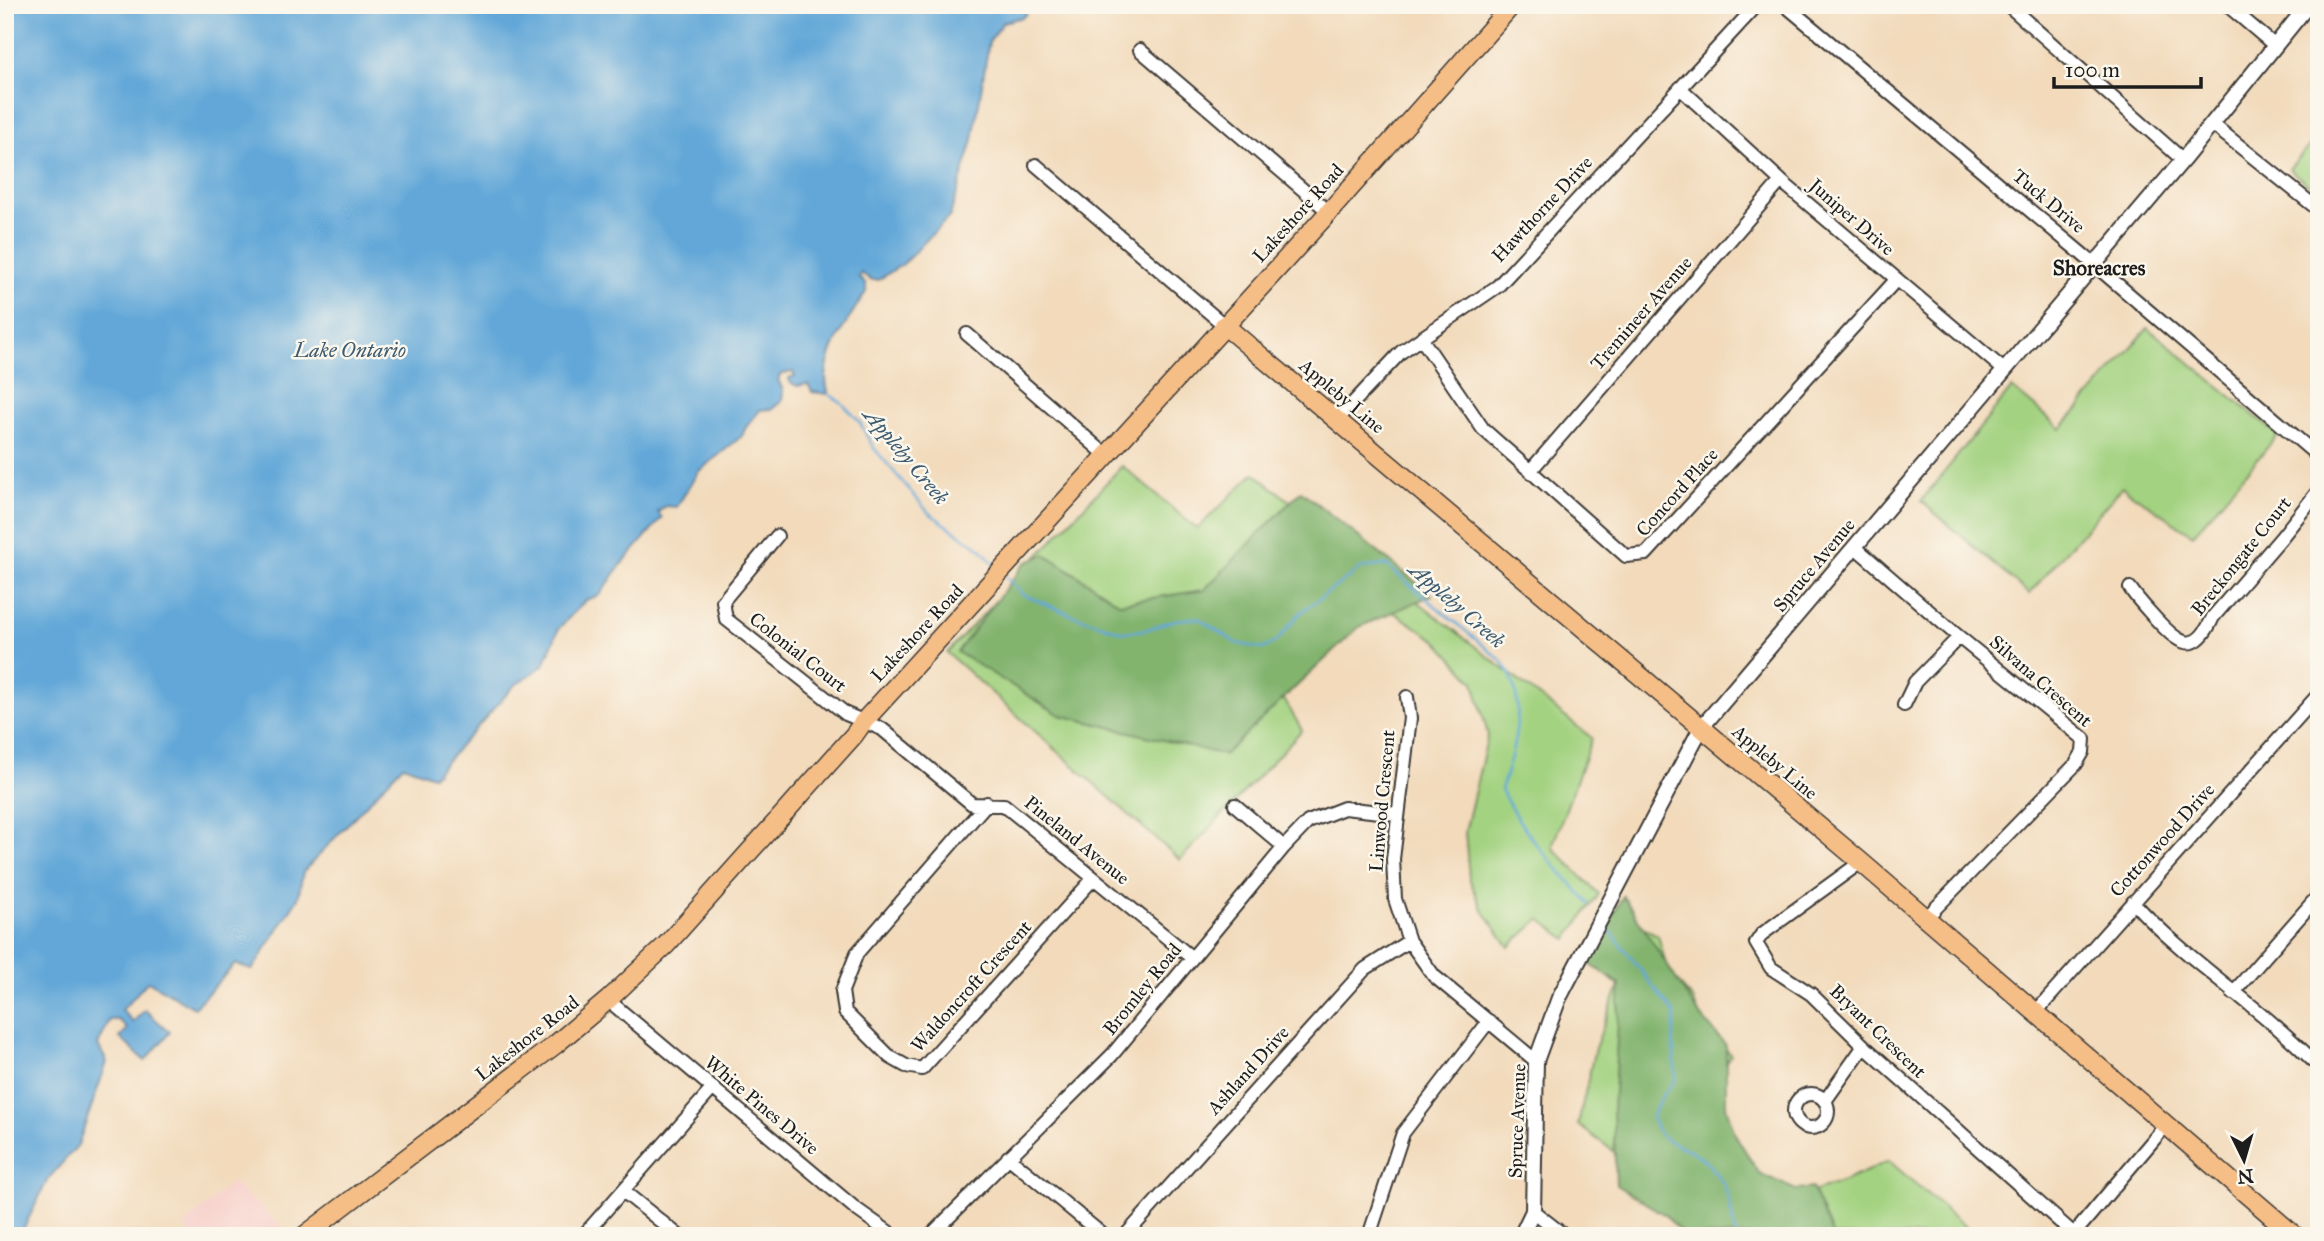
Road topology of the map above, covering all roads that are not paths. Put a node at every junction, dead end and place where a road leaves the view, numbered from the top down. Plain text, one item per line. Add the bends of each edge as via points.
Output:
1 (1512, 5) edge
2 (1757, 5) edge
3 (1785, 5) edge
4 (2008, 5) edge
5 (2227, 5) edge
6 (2308, 5) edge
7 (2274, 45) junction
8 (1140, 50) dead end
9 (1680, 88) junction
10 (2212, 124) junction
11 (2183, 160) junction
12 (1036, 165) dead end
13 (1781, 181) junction
14 (2319, 210) edge
15 (1329, 212) junction
16 (2094, 264) junction
17 (1896, 280) junction
18 (1224, 325) junction
19 (967, 334) dead end
20 (1421, 338) junction
21 (2004, 370) junction
22 (1338, 419) junction
23 (1106, 455) junction
24 (2319, 457) edge
25 (1531, 470) junction
26 (2319, 490) edge
27 (776, 536) dead end
28 (1855, 547) junction
29 (2130, 587) dead end
30 (1959, 637) junction
31 (2319, 694) edge
32 (1407, 697) dead end
33 (1904, 705) dead end
34 (864, 721) junction
35 (1701, 728) junction
36 (987, 803) junction
37 (1235, 804) dead end
38 (1397, 814) junction
39 (1284, 847) junction
40 (1861, 862) junction
41 (1093, 879) junction
42 (2319, 895) edge
43 (2133, 902) junction
44 (1925, 919) junction
45 (1409, 941) junction
46 (1192, 958) junction
47 (2233, 993) junction
48 (608, 1000) junction
49 (2035, 1013) junction
50 (1489, 1021) junction
51 (1864, 1046) junction
52 (1536, 1061) junction
53 (2319, 1067) edge
54 (713, 1088) junction
55 (1825, 1101) dead end
56 (2166, 1125) junction
57 (1008, 1157) junction
58 (624, 1191) junction
59 (1533, 1211) junction
60 (2075, 1235) edge
61 (304, 1236) edge
62 (583, 1236) edge
63 (679, 1236) edge
64 (894, 1236) edge
65 (930, 1236) edge
66 (1104, 1236) edge
67 (1125, 1236) edge
68 (1368, 1236) edge
69 (1521, 1236) edge
70 (1565, 1236) edge
71 (2295, 1236) edge

1 - 15 main road, Lakeshore Road
2 - 9 street, Hawthorne Drive
3 - 16 street, Tuck Drive
4 - 11 street
5 - 7 street
6 - 7 street, Spruce Avenue
7 - 10 street, Spruce Avenue
8 - 15 street
9 - 13 street, Juniper Drive
9 - 20 street, Hawthorne Drive via 1498,286
10 - 11 street, Spruce Avenue
10 - 14 street
11 - 16 street, Spruce Avenue
12 - 18 street
13 - 17 street, Juniper Drive
13 - 25 street, Tremineer Avenue
15 - 18 main road, Lakeshore Road
16 - 21 street, Spruce Avenue
16 - 24 street, Tuck Drive
17 - 21 street, Juniper Drive
17 - 25 street, Concord Place via 1646,554 1626,556
18 - 22 main road, Appleby Line
18 - 23 main road, Lakeshore Road
19 - 23 street
20 - 22 street, Hawthorne Drive via 1392,359
20 - 25 street, Concord Place via 1483,429
21 - 28 street, Spruce Avenue
22 - 35 main road, Appleby Line
23 - 34 main road, Lakeshore Road
26 - 29 street, Breckongate Court via 2195,641 2171,636
27 - 34 street, Colonial Court via 723,601 726,620 846,714
28 - 30 street, Silvana Crescent
28 - 35 street, Spruce Avenue
30 - 33 street via 1915,682
30 - 44 street, Silvana Crescent via 2084,738 2083,752
31 - 43 street, Cottonwood Drive
32 - 38 street, Linwood Crescent via 1409,718
34 - 36 street, Pineland Avenue via 882,729 972,804
34 - 48 main road, Lakeshore Road via 674,936
35 - 40 main road, Appleby Line
35 - 52 street, Spruce Avenue via 1559,998
36 - 41 street, Pineland Avenue via 1003,805
36 - 41 street, Waldoncroft Crescent via 857,953 842,991 845,1012 890,1056 922,1069
37 - 39 street
38 - 39 street, Bromley Road via 1344,808 1308,821
38 - 45 street, Linwood Crescent via 1392,859 1395,900
39 - 46 street, Bromley Road
40 - 44 main road, Appleby Line
40 - 51 street, Bryant Crescent via 1756,943 1771,968 1811,993
41 - 46 street, Pineland Avenue
42 - 47 street
43 - 47 street
43 - 49 street, Cottonwood Drive
44 - 49 main road, Appleby Line
45 - 50 street, Linwood Crescent via 1434,976
45 - 67 street, Ashland Drive via 1365,969
46 - 57 street, Bromley Road via 1112,1055
47 - 53 street
48 - 54 street, White Pines Drive
48 - 61 main road, Lakeshore Road
49 - 56 main road, Appleby Line
50 - 52 street, Linwood Crescent
50 - 68 street via 1403,1133
51 - 55 street
51 - 60 street, Bryant Crescent
52 - 59 street, Spruce Avenue
54 - 58 street
54 - 64 street, White Pines Drive
56 - 60 street
56 - 71 main road, Appleby Line
57 - 65 street, Bromley Road
57 - 66 street
58 - 62 street
58 - 63 street
59 - 69 street, Spruce Avenue
59 - 70 street

